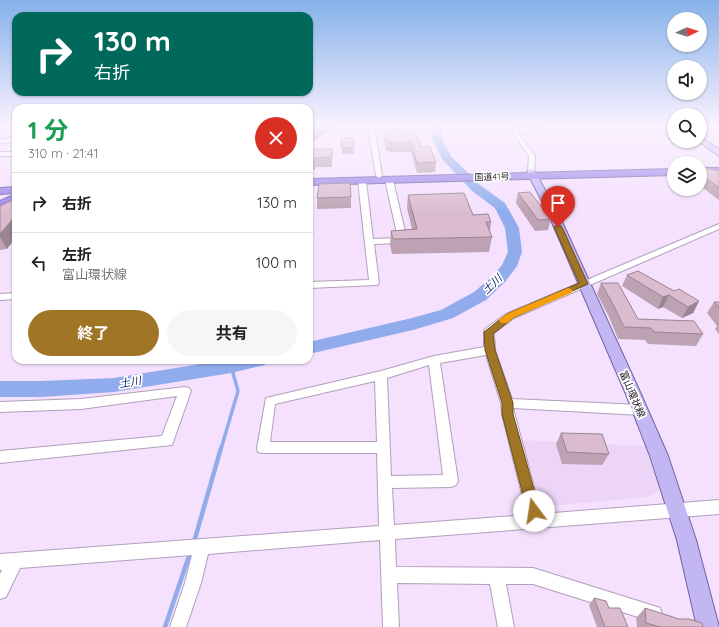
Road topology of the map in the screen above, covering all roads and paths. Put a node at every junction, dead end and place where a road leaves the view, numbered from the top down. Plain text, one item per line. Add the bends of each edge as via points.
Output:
1 (378, 154) edge
2 (531, 154) edge
3 (667, 168) edge
4 (707, 168) edge
5 (719, 168) edge
6 (707, 171) edge
7 (719, 171) edge
8 (667, 172) edge
9 (532, 174) junction
10 (313, 177) edge
11 (384, 178) junction
12 (358, 179) junction
13 (313, 182) edge
14 (0, 186) edge
15 (12, 186) edge
16 (12, 190) edge
17 (0, 191) edge
18 (12, 200) edge
19 (0, 205) edge
20 (12, 206) edge
21 (0, 212) edge
22 (719, 226) edge
23 (370, 242) junction
24 (584, 284) junction
25 (313, 285) edge
26 (12, 296) edge
27 (0, 297) edge
28 (490, 350) junction
29 (434, 360) junction
30 (381, 375) junction
31 (507, 403) junction
32 (0, 407) edge
33 (641, 410) junction
34 (383, 447) junction
35 (0, 457) edge
36 (384, 482) junction
37 (719, 507) edge
38 (678, 511) junction
39 (536, 521) junction
40 (388, 532) junction
41 (202, 547) junction
42 (7, 561) edge
43 (389, 575) junction
44 (496, 575) junction
45 (0, 591) edge
46 (667, 618) edge
47 (178, 627) edge
48 (391, 627) edge
49 (506, 627) edge
50 (708, 627) edge

1 - 11 street
2 - 9 street
3 - 9 highway, 国道41号
4 - 5 highway
6 - 7 highway
8 - 9 highway, 国道41号
9 - 11 highway, 国道41号
9 - 24 main road, 富山環状線
10 - 12 highway, 国道41号
11 - 12 highway, 国道41号
11 - 23 street via 402,240
12 - 13 highway, 国道41号
12 - 23 street
14 - 15 highway
16 - 17 highway
18 - 19 highway
20 - 21 highway
22 - 24 street
23 - 25 street via 374,283
24 - 28 street via 510,316 489,332
24 - 33 main road, 富山環状線
26 - 27 street
28 - 29 street
28 - 31 street
29 - 30 street
29 - 36 street via 451,481
30 - 34 street
30 - 34 street via 270,401 263,448
31 - 33 street
31 - 39 street
32 - 35 street via 81,404 185,391 166,441
33 - 38 main road, 富山環状線
34 - 36 street
36 - 40 street
37 - 38 street
38 - 39 street
38 - 50 main road, 富山環状線
39 - 40 street
40 - 41 street
40 - 43 street
41 - 42 street
41 - 47 street
42 - 45 street
43 - 44 street
43 - 48 street
44 - 46 street via 533,576
44 - 49 street

